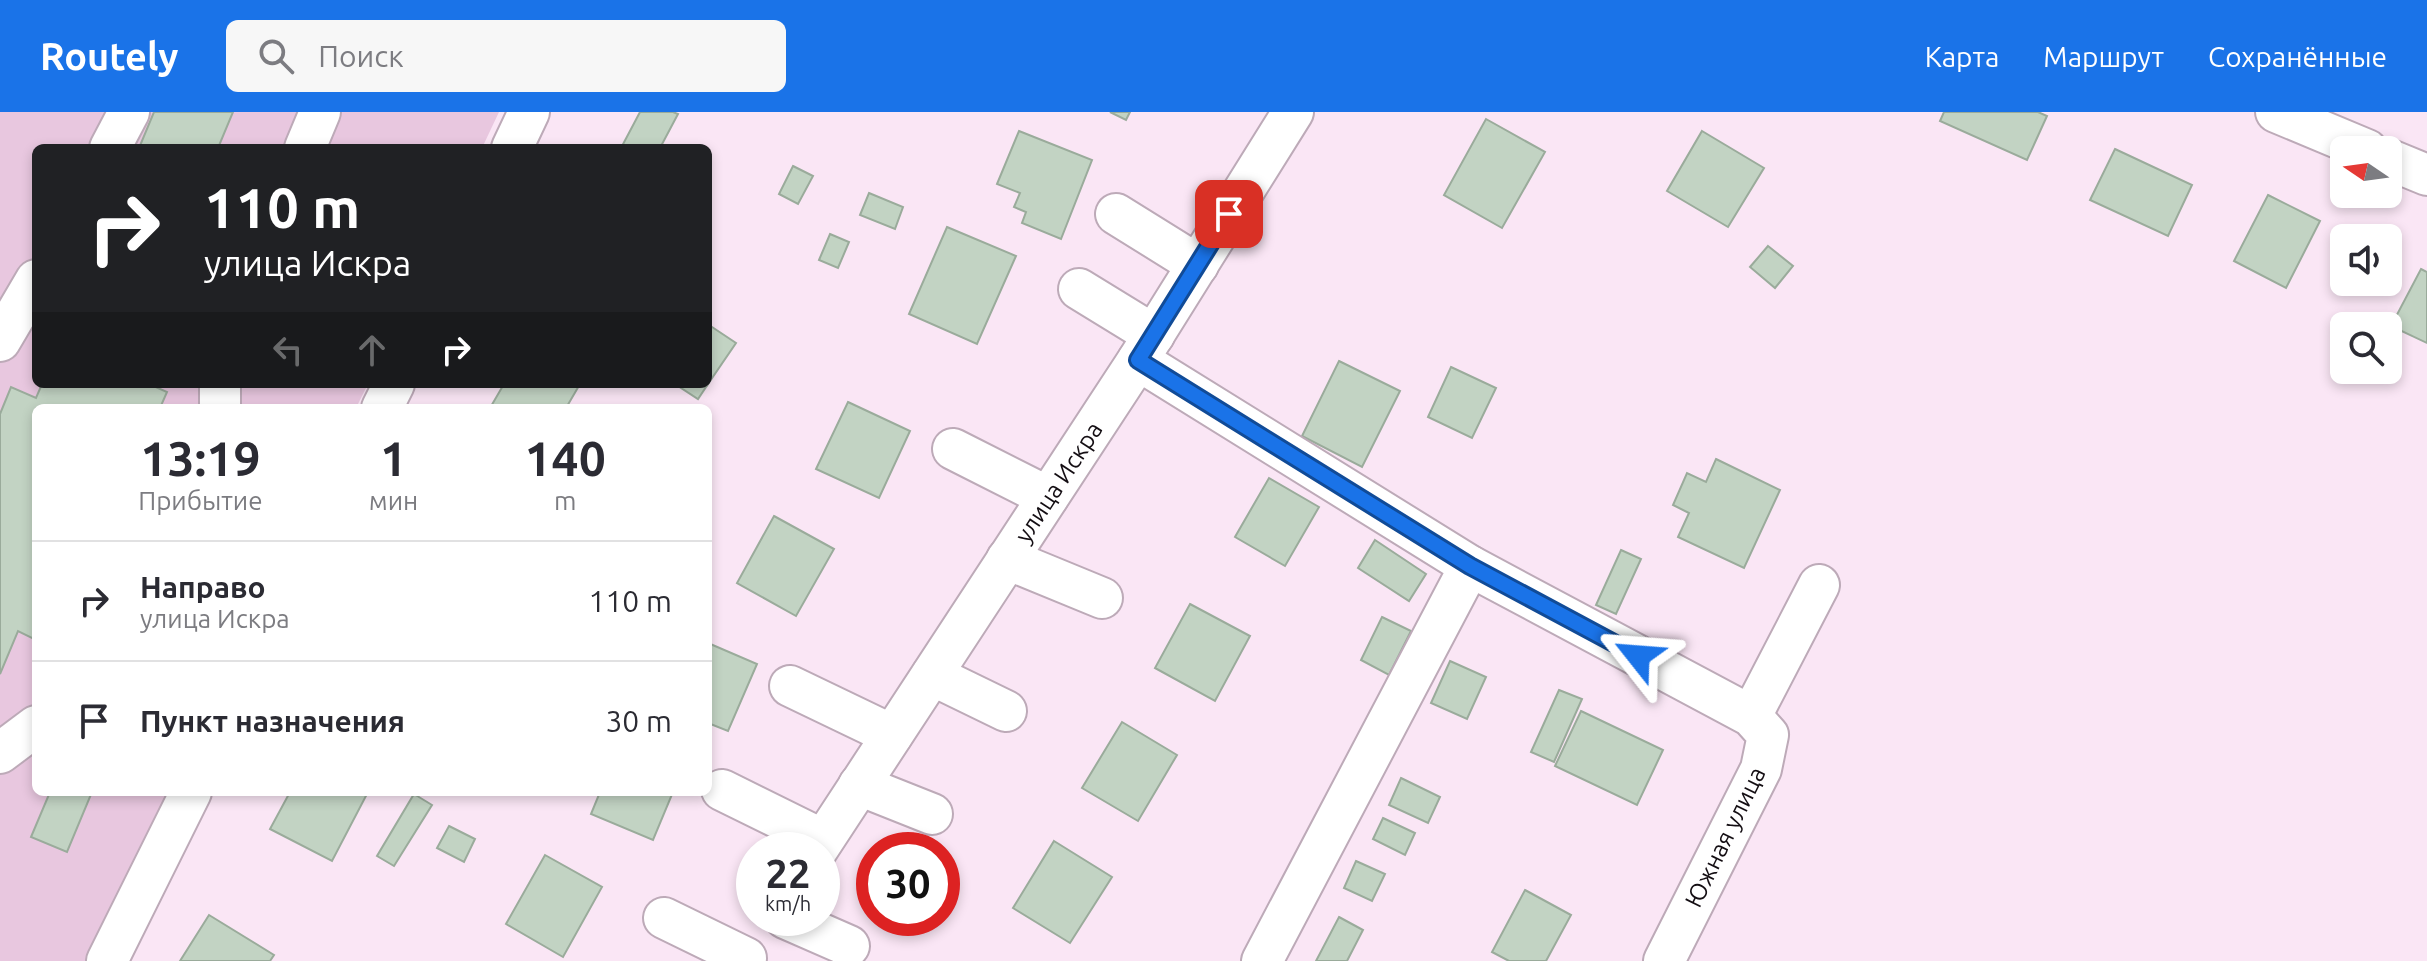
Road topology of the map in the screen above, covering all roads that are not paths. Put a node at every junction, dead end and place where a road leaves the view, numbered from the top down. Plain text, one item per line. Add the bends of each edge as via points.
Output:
1 (129, 112) edge
2 (320, 112) edge
3 (529, 112) edge
4 (1293, 112) edge
5 (2276, 112) edge
6 (2333, 136) edge
7 (112, 144) edge
8 (307, 144) edge
9 (514, 144) edge
10 (2402, 165) edge
11 (2427, 175) edge
12 (1116, 214) dead end
13 (1198, 265) junction
14 (32, 287) edge
15 (1079, 289) dead end
16 (0, 341) edge
17 (1146, 348) junction
18 (953, 449) dead end
19 (1048, 497) junction
20 (1007, 559) junction
21 (1470, 566) junction
22 (1819, 585) dead end
23 (1102, 598) dead end
24 (932, 675) junction
25 (790, 686) dead end
26 (1006, 711) dead end
27 (1751, 716) junction
28 (32, 729) edge
29 (892, 735) junction
30 (0, 753) edge
31 (859, 785) junction
32 (722, 790) dead end
33 (189, 796) edge
34 (932, 814) dead end
35 (797, 832) edge
36 (828, 832) edge
37 (664, 918) dead end
38 (760, 936) edge
39 (826, 936) edge
40 (849, 946) dead end
41 (745, 960) edge
42 (107, 961) edge
43 (1262, 961) edge
44 (1664, 961) edge

1 - 7 street
2 - 8 street
3 - 9 street
4 - 13 street, улица Искра
5 - 6 street
10 - 11 street
12 - 13 street
13 - 17 street, улица Искра
14 - 16 street
15 - 17 street
17 - 19 street, улица Искра
17 - 21 street
18 - 19 street
19 - 20 street, улица Искра
20 - 23 street
20 - 24 street, улица Искра
21 - 27 street
21 - 43 street
22 - 27 street
24 - 26 street
24 - 29 street, улица Искра
25 - 29 street
27 - 44 street, Южная улица via 1768,735 1761,769
28 - 30 street
29 - 31 street, улица Искра
31 - 34 street
31 - 36 street, улица Искра
32 - 35 street
33 - 42 street
37 - 41 street
38 - 41 street
39 - 40 street

